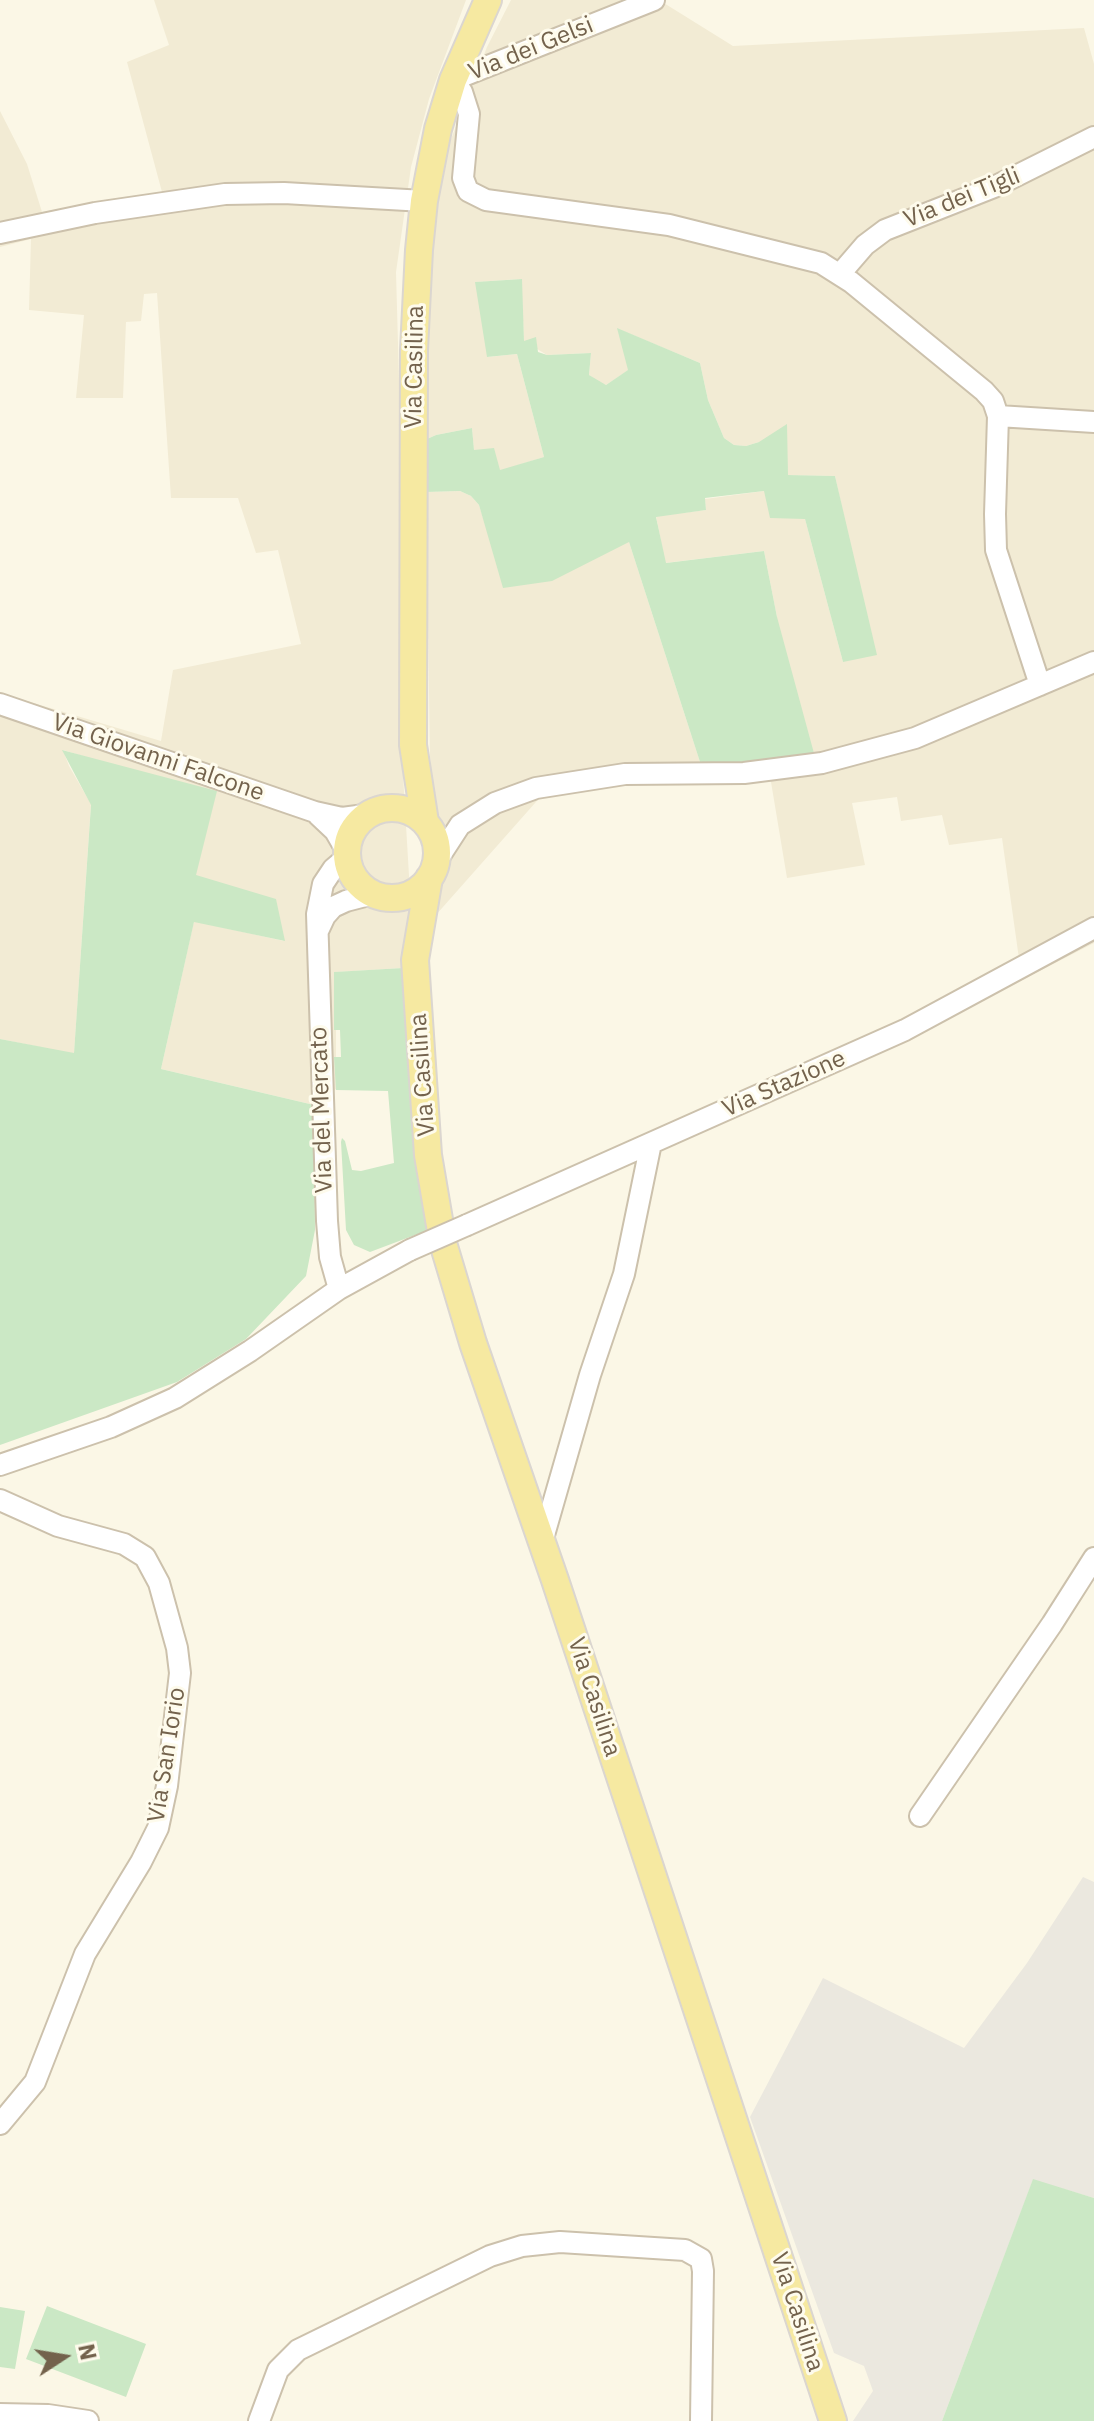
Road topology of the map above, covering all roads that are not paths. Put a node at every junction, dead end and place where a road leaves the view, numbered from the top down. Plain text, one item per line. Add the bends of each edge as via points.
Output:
1 (488, 0) edge
2 (654, 0) edge
3 (453, 80) junction
4 (1094, 137) edge
5 (424, 201) junction
6 (0, 233) edge
7 (840, 274) junction
8 (998, 416) junction
9 (1094, 422) edge
10 (1094, 662) edge
11 (1040, 685) junction
12 (0, 704) edge
13 (413, 745) junction
14 (315, 812) junction
15 (370, 813) junction
16 (427, 824) junction
17 (460, 825) junction
18 (346, 854) junction
19 (433, 870) junction
20 (379, 896) junction
21 (1094, 928) edge
22 (318, 931) junction
23 (415, 960) junction
24 (651, 1143) junction
25 (339, 1289) junction
26 (0, 1465) edge
27 (0, 1500) edge
28 (542, 1542) junction
29 (1094, 1558) edge
30 (920, 1816) dead end
31 (0, 2124) edge
32 (0, 2414) edge
33 (88, 2421) edge
34 (259, 2421) edge
35 (701, 2421) edge
36 (833, 2421) edge

1 - 3 main road, Via Casilina
2 - 3 street, Via dei Gelsi
3 - 5 main road, Via Casilina
3 - 7 street via 468,108 463,178 473,195 681,227 816,262
4 - 7 street, Via dei Tigli via 994,187 885,230
5 - 6 street via 214,194
5 - 13 main road, Via Casilina via 414,327
7 - 8 street via 984,391
8 - 9 street
8 - 11 street via 996,550
10 - 11 street
11 - 17 street via 915,738 845,758 771,771 642,772 564,781 506,798
12 - 14 street, Via Giovanni Falcone
13 - 15 main road, Via Casilina via 394,793
13 - 16 main road, Via Casilina
14 - 15 street, Via Giovanni Falcone via 342,818
14 - 18 street, Via Giovanni Falcone via 335,831
15 - 16 main road via 401,808
15 - 18 main road via 355,825
16 - 17 street
16 - 19 main road via 437,850
17 - 19 street
18 - 20 main road via 360,886
18 - 22 street, Via del Mercato via 323,884
19 - 20 main road via 410,895
19 - 23 main road, Via Casilina
20 - 22 street via 333,907
20 - 23 main road, Via Casilina via 402,918
21 - 24 street, Via Stazione via 905,1030
22 - 25 street, Via del Mercato via 327,1221
23 - 28 main road, Via Casilina via 428,1155 441,1235
24 - 25 street, Via Stazione, bridge via 410,1250
24 - 28 street via 624,1274
25 - 26 street, Via Stazione via 175,1398 111,1427
27 - 31 street, Via San Iorio via 58,1526 124,1544 145,1557 159,1583 180,1673 158,1828 85,1954 35,2082
28 - 36 main road, Via Casilina
29 - 30 street
32 - 33 street
34 - 35 street via 278,2370 298,2350 490,2256 560,2242 685,2250 701,2259

